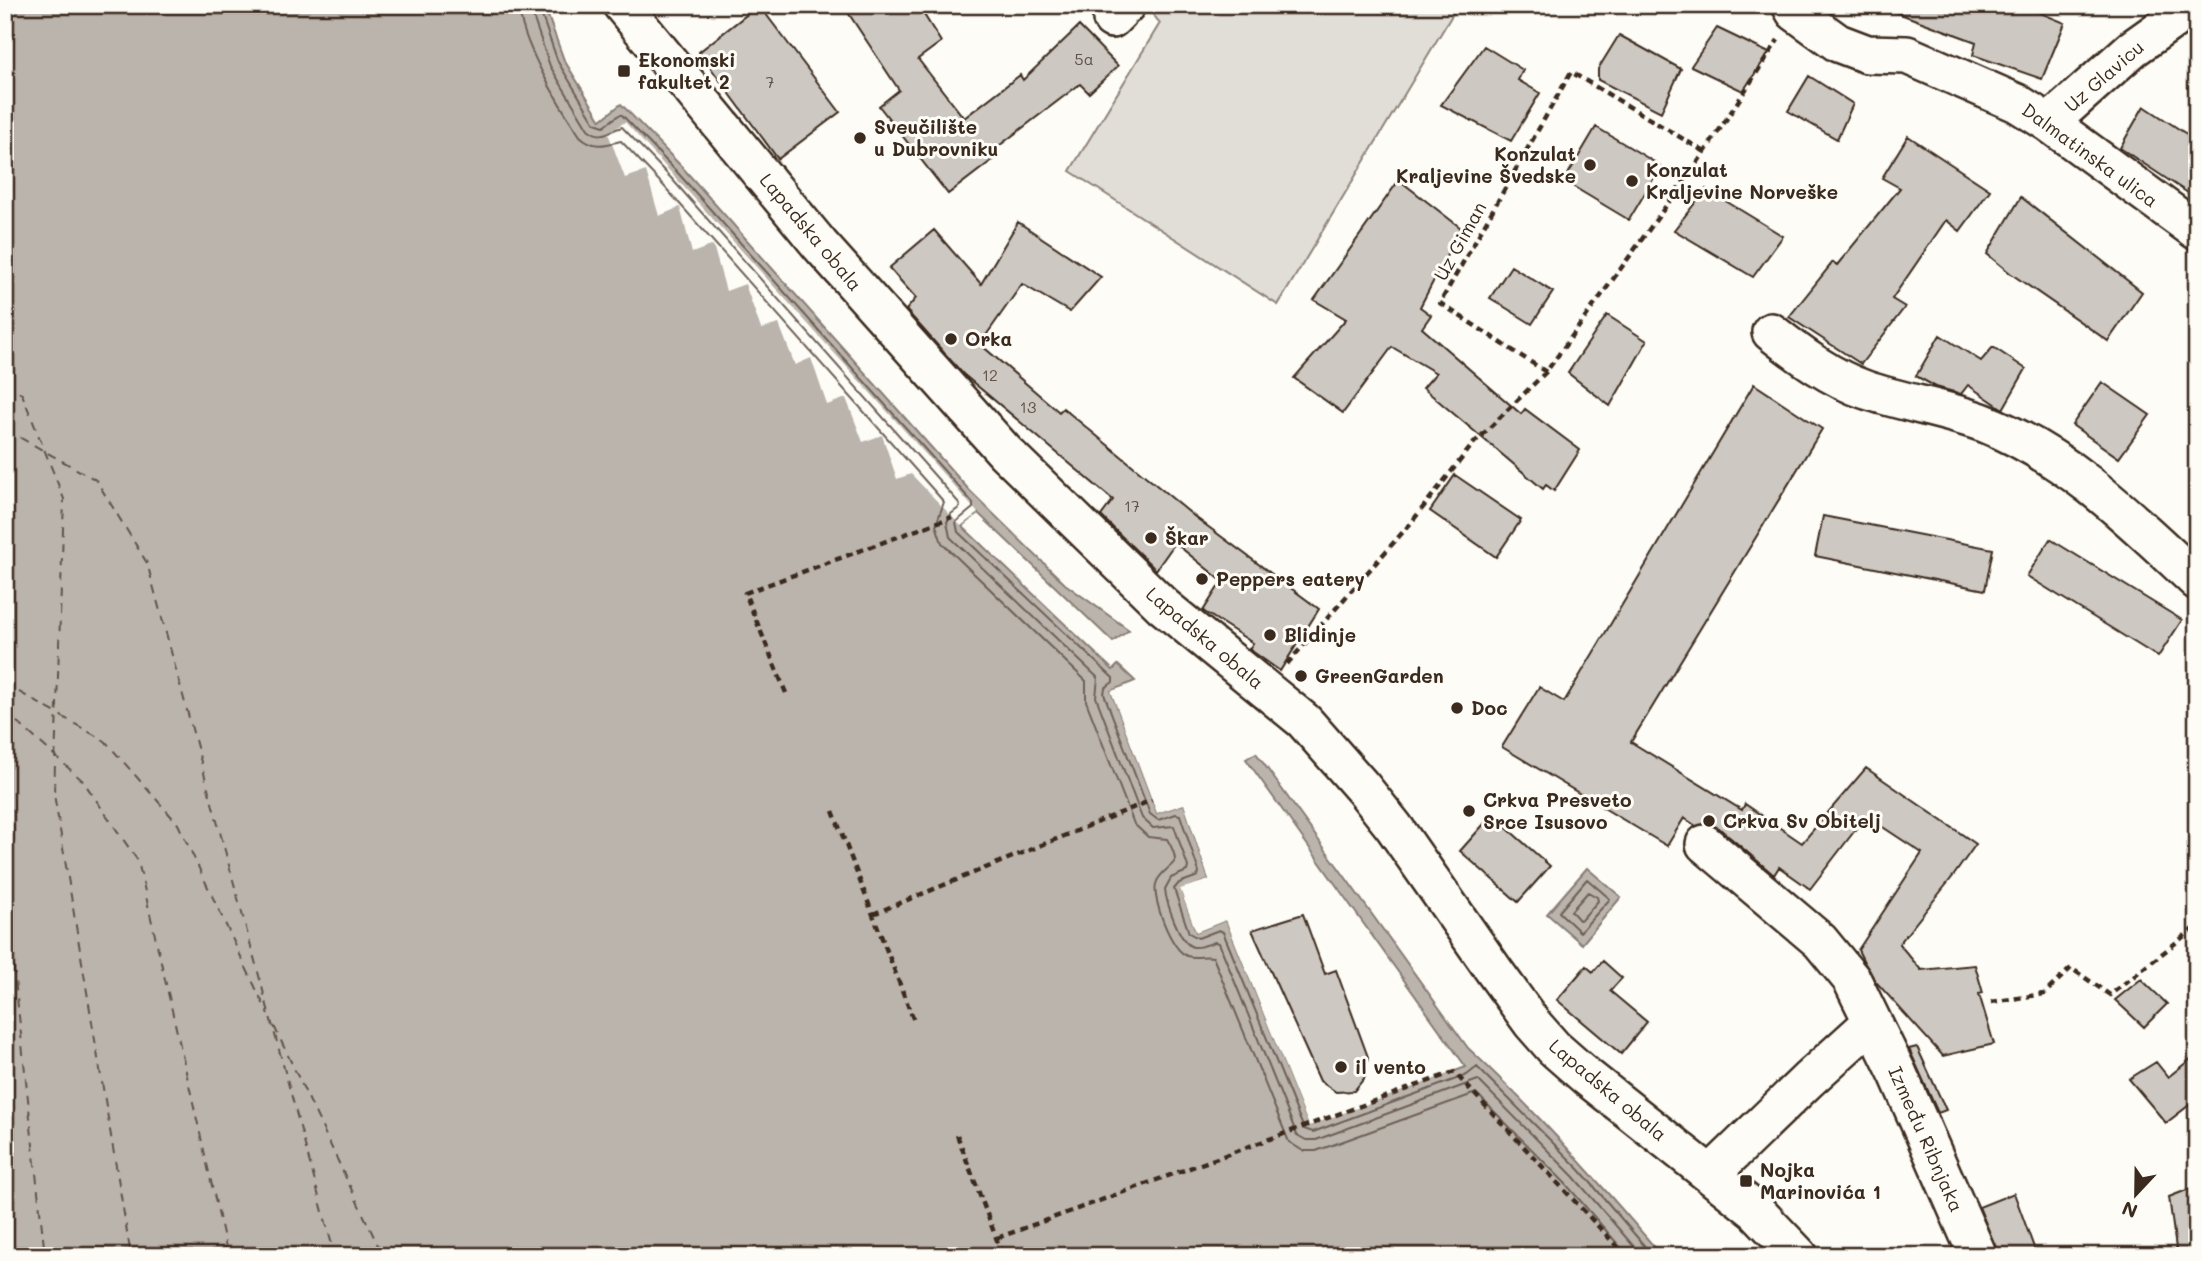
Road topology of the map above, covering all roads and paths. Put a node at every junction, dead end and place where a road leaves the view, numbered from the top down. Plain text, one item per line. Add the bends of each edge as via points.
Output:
1 (622, 5) edge
2 (2157, 5) edge
3 (2194, 5) edge
4 (1793, 9) edge
5 (2132, 49) junction
6 (2049, 123) junction
7 (1705, 152) junction
8 (2197, 232) edge
9 (1771, 332) dead end
10 (1546, 372) junction
11 (953, 517) dead end
12 (2197, 580) edge
13 (1267, 689) junction
14 (786, 693) dead end
15 (1152, 800) dead end
16 (833, 811) dead end
17 (1705, 844) dead end
18 (873, 914) junction
19 (2197, 926) edge
20 (1990, 1002) dead end
21 (914, 1021) dead end
22 (1871, 1023) junction
23 (957, 1135) dead end
24 (1711, 1174) junction
25 (997, 1238) junction
26 (1003, 1256) edge
27 (1626, 1256) edge
28 (1799, 1256) edge
29 (1978, 1256) edge

1 - 13 street, Lapadska obala via 820,245 1004,452 1163,606
2 - 5 street
3 - 5 street, Uz Glavicu
4 - 6 street, Dalmatinska ulica via 1838,43 1867,54 1907,55 2018,103
4 - 7 path
5 - 6 street, Uz Glavicu
6 - 8 street, Dalmatinska ulica
7 - 10 path
7 - 10 path, Uz Giman via 1571,72 1440,303
9 - 12 street via 1807,360 1864,389 1984,423 2033,448 2080,476
10 - 13 path via 1473,444
11 - 14 path via 745,593
13 - 24 street, Lapadska obala via 1304,722 1363,788 1554,1048
15 - 18 path
16 - 18 path
17 - 22 street, Između Ribnjaka via 1820,941 1852,980
18 - 21 path
19 - 20 path via 2110,995 2071,968 2044,994
22 - 24 street
22 - 29 street, Između Ribnjaka
23 - 25 path
24 - 28 street, Lapadska obala
25 - 26 path
25 - 27 path via 1454,1072

